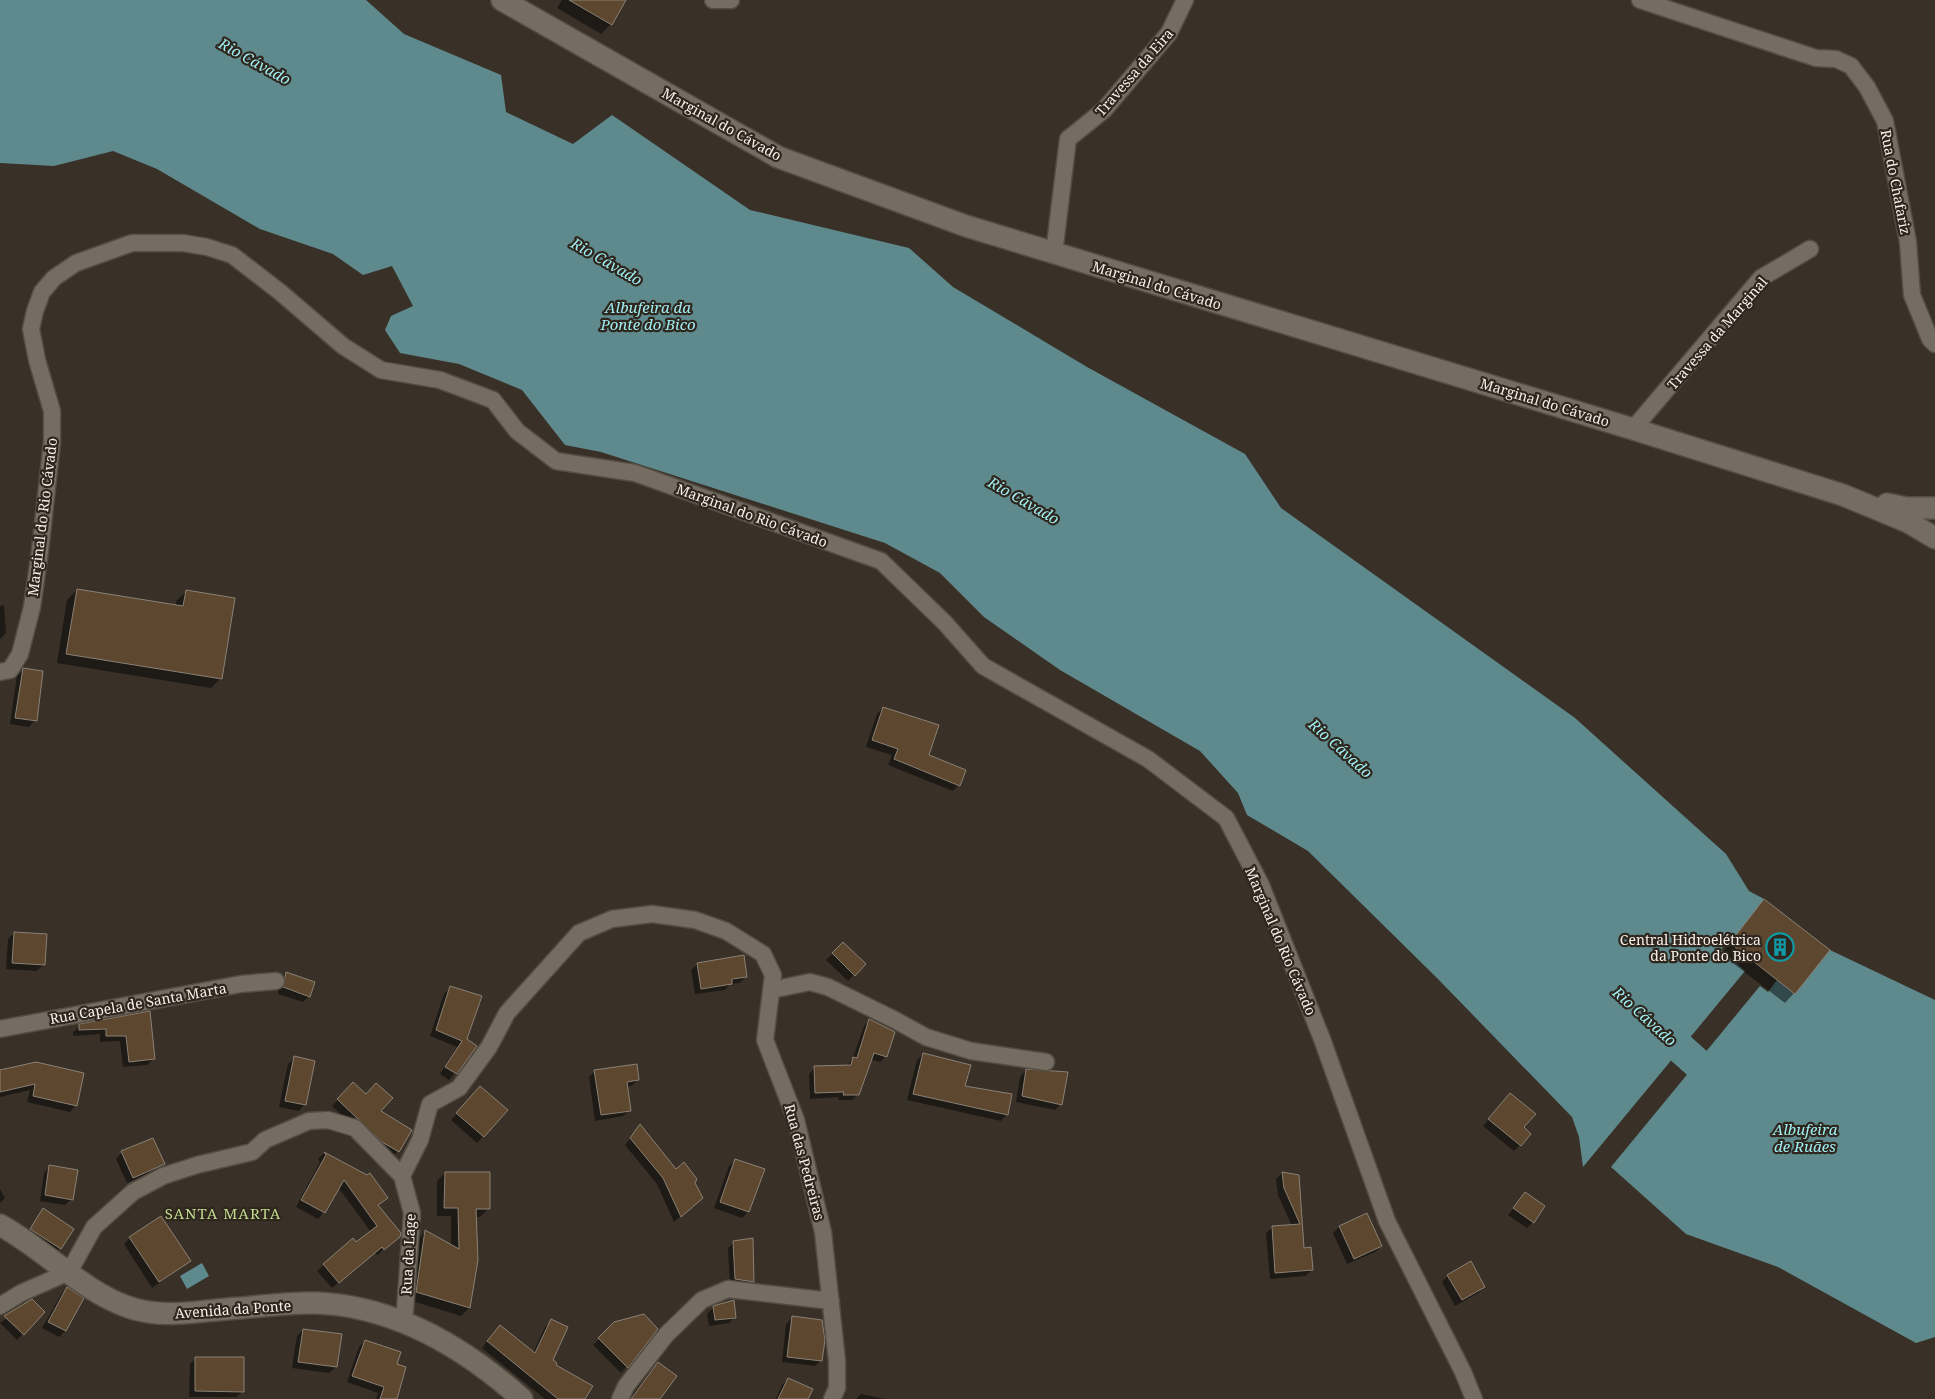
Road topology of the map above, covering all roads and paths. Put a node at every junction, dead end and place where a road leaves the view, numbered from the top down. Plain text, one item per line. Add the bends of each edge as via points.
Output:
1 (502, 0) edge
2 (713, 0) edge
3 (732, 0) edge
4 (1185, 0) edge
5 (1640, 0) edge
6 (1810, 249) dead end
7 (1054, 253) junction
8 (1935, 344) edge
9 (1633, 429) junction
10 (1843, 495) junction
11 (1935, 508) edge
12 (1935, 538) edge
13 (0, 672) edge
14 (276, 980) dead end
15 (771, 990) junction
16 (0, 1029) edge
17 (1046, 1062) dead end
18 (402, 1176) junction
19 (0, 1225) edge
20 (70, 1272) junction
21 (831, 1301) junction
22 (0, 1306) edge
23 (401, 1322) junction
24 (522, 1399) edge
25 (620, 1399) edge
26 (832, 1399) edge
27 (1474, 1399) edge

1 - 7 street, Marginal do Cávado via 778,157 966,226
2 - 3 street
4 - 7 street, Travessa da Eira via 1169,34 1104,110 1068,139
5 - 8 street, Rua do Chafariz via 1816,58 1836,59 1851,66 1867,87 1885,121 1908,242 1912,295
6 - 9 street, Travessa da Marginal via 1761,278
7 - 9 street, Marginal do Cávado
9 - 10 street, Marginal do Cávado
10 - 11 street via 1907,508
10 - 12 street via 1908,522
13 - 27 street, Marginal do Rio Cávado via 10,670 20,654 32,607 48,494 53,422 31,329 35,311 42,292 54,278 76,263 132,243 182,243 232,255 343,346 381,370 440,380 493,400 517,431 556,461 635,473 881,561 945,623 983,666 1148,759 1226,818 1261,884 1322,1038 1387,1221
14 - 16 street, Rua Capela de Santa Marta
15 - 17 street via 810,982 926,1037 971,1051
15 - 18 street, Rua das Pedreiras via 773,975 763,954 726,930 695,920 652,914 612,919 579,933 507,1013 489,1047 459,1088 430,1104 420,1140
15 - 21 street, Rua das Pedreiras via 765,1040 796,1120 823,1232
18 - 20 street, Rua da Lage via 355,1128 328,1120 309,1121 265,1140 252,1152 163,1176 133,1192 94,1227
18 - 23 street, Rua da Lage via 412,1213
19 - 20 street, Avenida da Ponte
20 - 22 street via 21,1293
20 - 23 street, Avenida da Ponte via 127,1307 157,1313 189,1314 316,1303 368,1310
21 - 25 street via 728,1290 702,1300 666,1335 626,1386
21 - 26 street, Rua das Pedreiras via 837,1361 837,1388
23 - 24 street, Avenida da Ponte via 444,1341 492,1372

